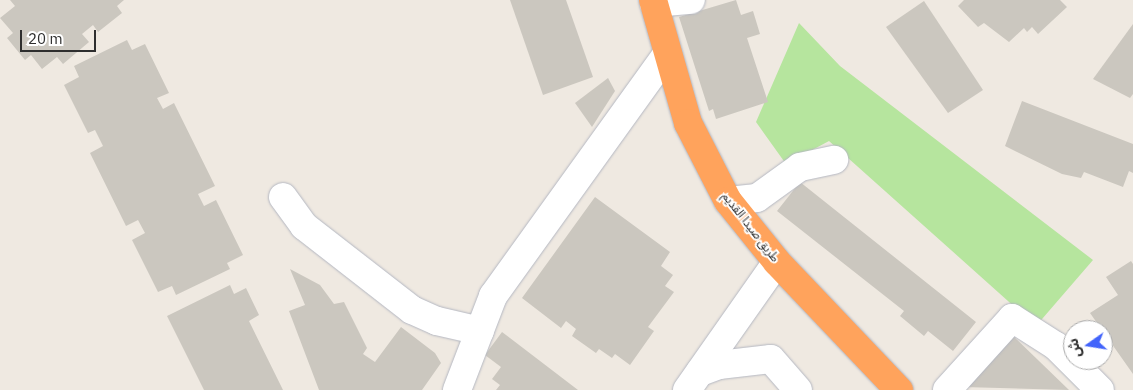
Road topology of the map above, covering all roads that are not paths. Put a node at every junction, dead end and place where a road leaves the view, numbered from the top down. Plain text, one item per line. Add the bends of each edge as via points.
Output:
1 (691, 0) edge
2 (653, 1) edge
3 (666, 55) junction
4 (834, 160) dead end
5 (283, 197) dead end
6 (728, 201) junction
7 (777, 262) junction
8 (480, 331) junction
9 (693, 381) edge
10 (458, 390) edge
11 (798, 390) edge
12 (899, 390) edge
13 (948, 390) edge
14 (1100, 390) edge

1 - 2 street
2 - 3 highway, طريق صيدا القديم
3 - 6 highway, طريق صيدا القديم via 688,123
3 - 8 street via 493,296
4 - 6 street via 800,167 757,198
5 - 8 street via 304,226 412,310 437,321
6 - 7 highway, طريق صيدا القديم
7 - 9 street
7 - 12 highway, طريق صيدا القديم
8 - 10 street
9 - 11 street via 718,365 771,359
13 - 14 street via 1012,318 1056,346

